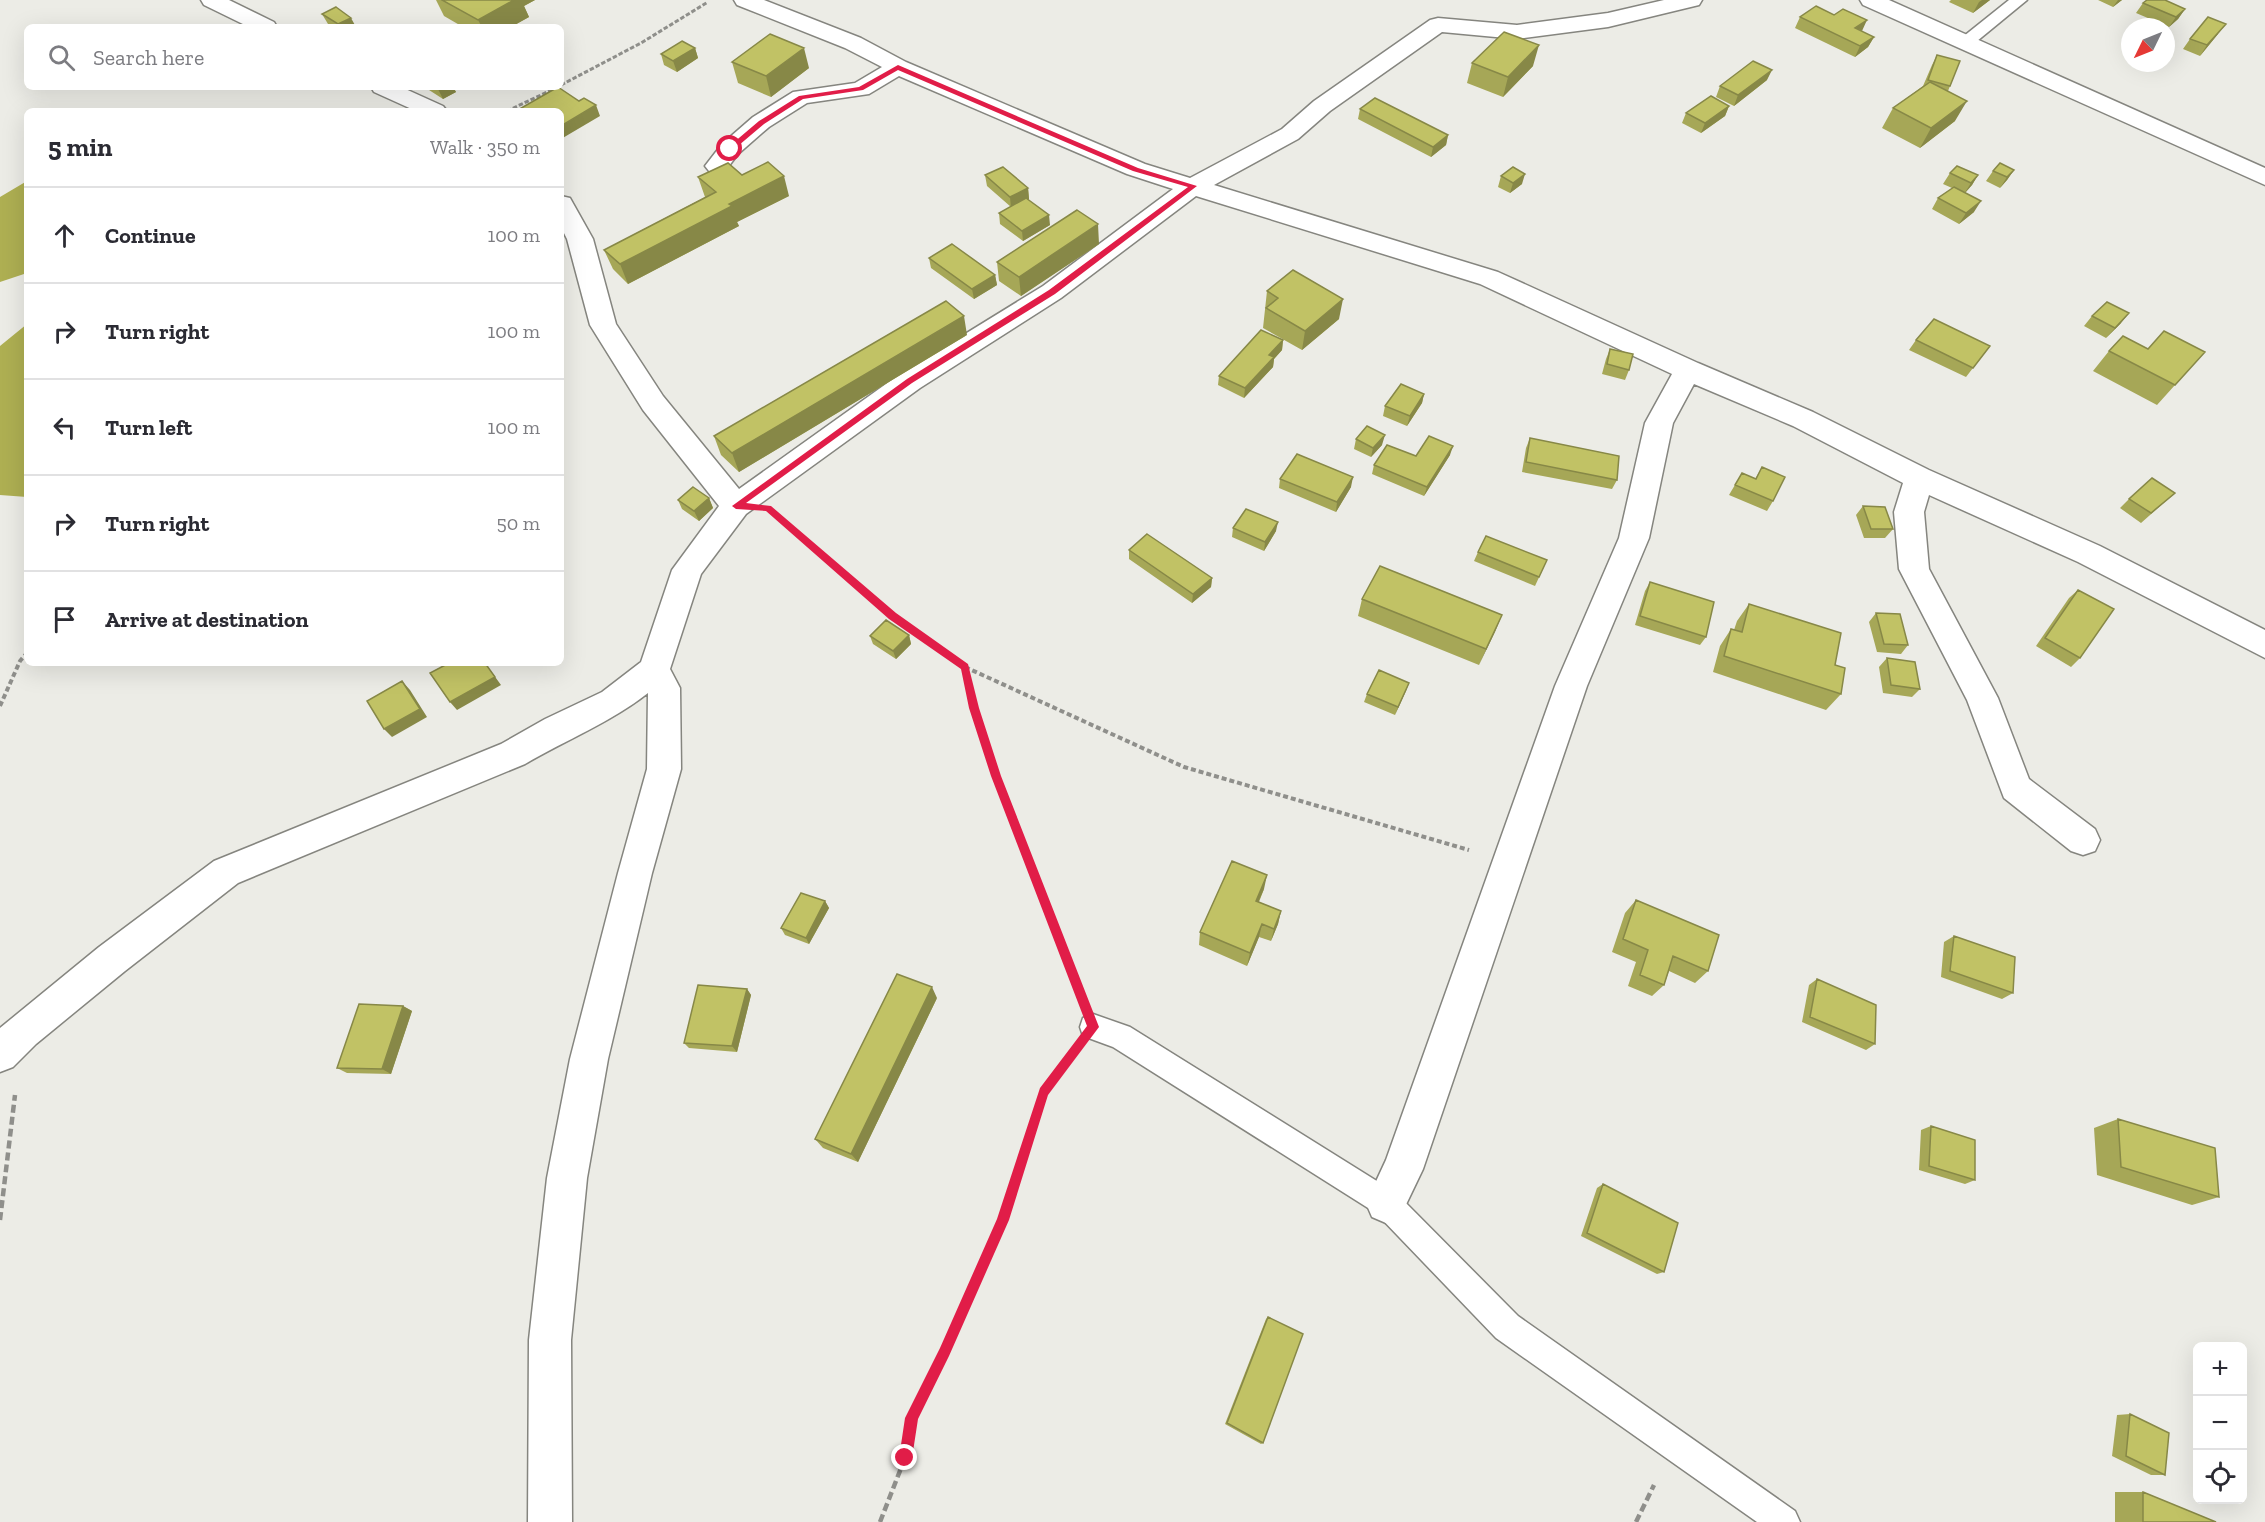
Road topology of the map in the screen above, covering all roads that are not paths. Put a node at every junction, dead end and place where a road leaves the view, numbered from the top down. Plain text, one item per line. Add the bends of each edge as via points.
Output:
1 (212, 0) edge
2 (745, 0) edge
3 (1621, 0) edge
4 (1691, 0) edge
5 (1871, 0) edge
6 (2019, 0) edge
7 (1608, 20) junction
8 (260, 24) edge
9 (1965, 43) junction
10 (898, 67) junction
11 (389, 90) edge
12 (428, 108) edge
13 (717, 166) edge
14 (2265, 177) edge
15 (1193, 186) junction
16 (564, 210) edge
17 (1688, 370) junction
18 (1919, 478) junction
19 (736, 506) junction
20 (2265, 645) edge
21 (654, 670) junction
22 (2083, 840) dead end
23 (1093, 1027) road end
24 (0, 1054) edge
25 (1386, 1203) junction
26 (550, 1522) edge
27 (1784, 1522) edge

1 - 8 street
2 - 10 street via 853,43
3 - 7 street
4 - 7 street
5 - 9 street
6 - 9 lane
7 - 15 street via 1517,32 1438,25 1322,106 1290,134
9 - 14 street
10 - 13 street via 861,89 801,97 761,122
10 - 15 street via 1136,169
11 - 12 street
15 - 17 street via 1489,278
15 - 19 street via 1052,292 910,381
16 - 19 street via 580,240 603,325 653,403
17 - 18 street via 1803,419
17 - 25 street via 1659,423 1634,538 1571,686 1403,1169
18 - 20 street via 2089,554
18 - 22 street via 1909,512 1914,569 1982,698 2016,788
19 - 21 street via 687,570
21 - 24 street via 613,702 513,753 226,872 23,1031
21 - 26 street via 664,688 664,769 589,1059 567,1178 550,1340
23 - 25 lane via 1120,1036
25 - 27 lane via 1507,1327

